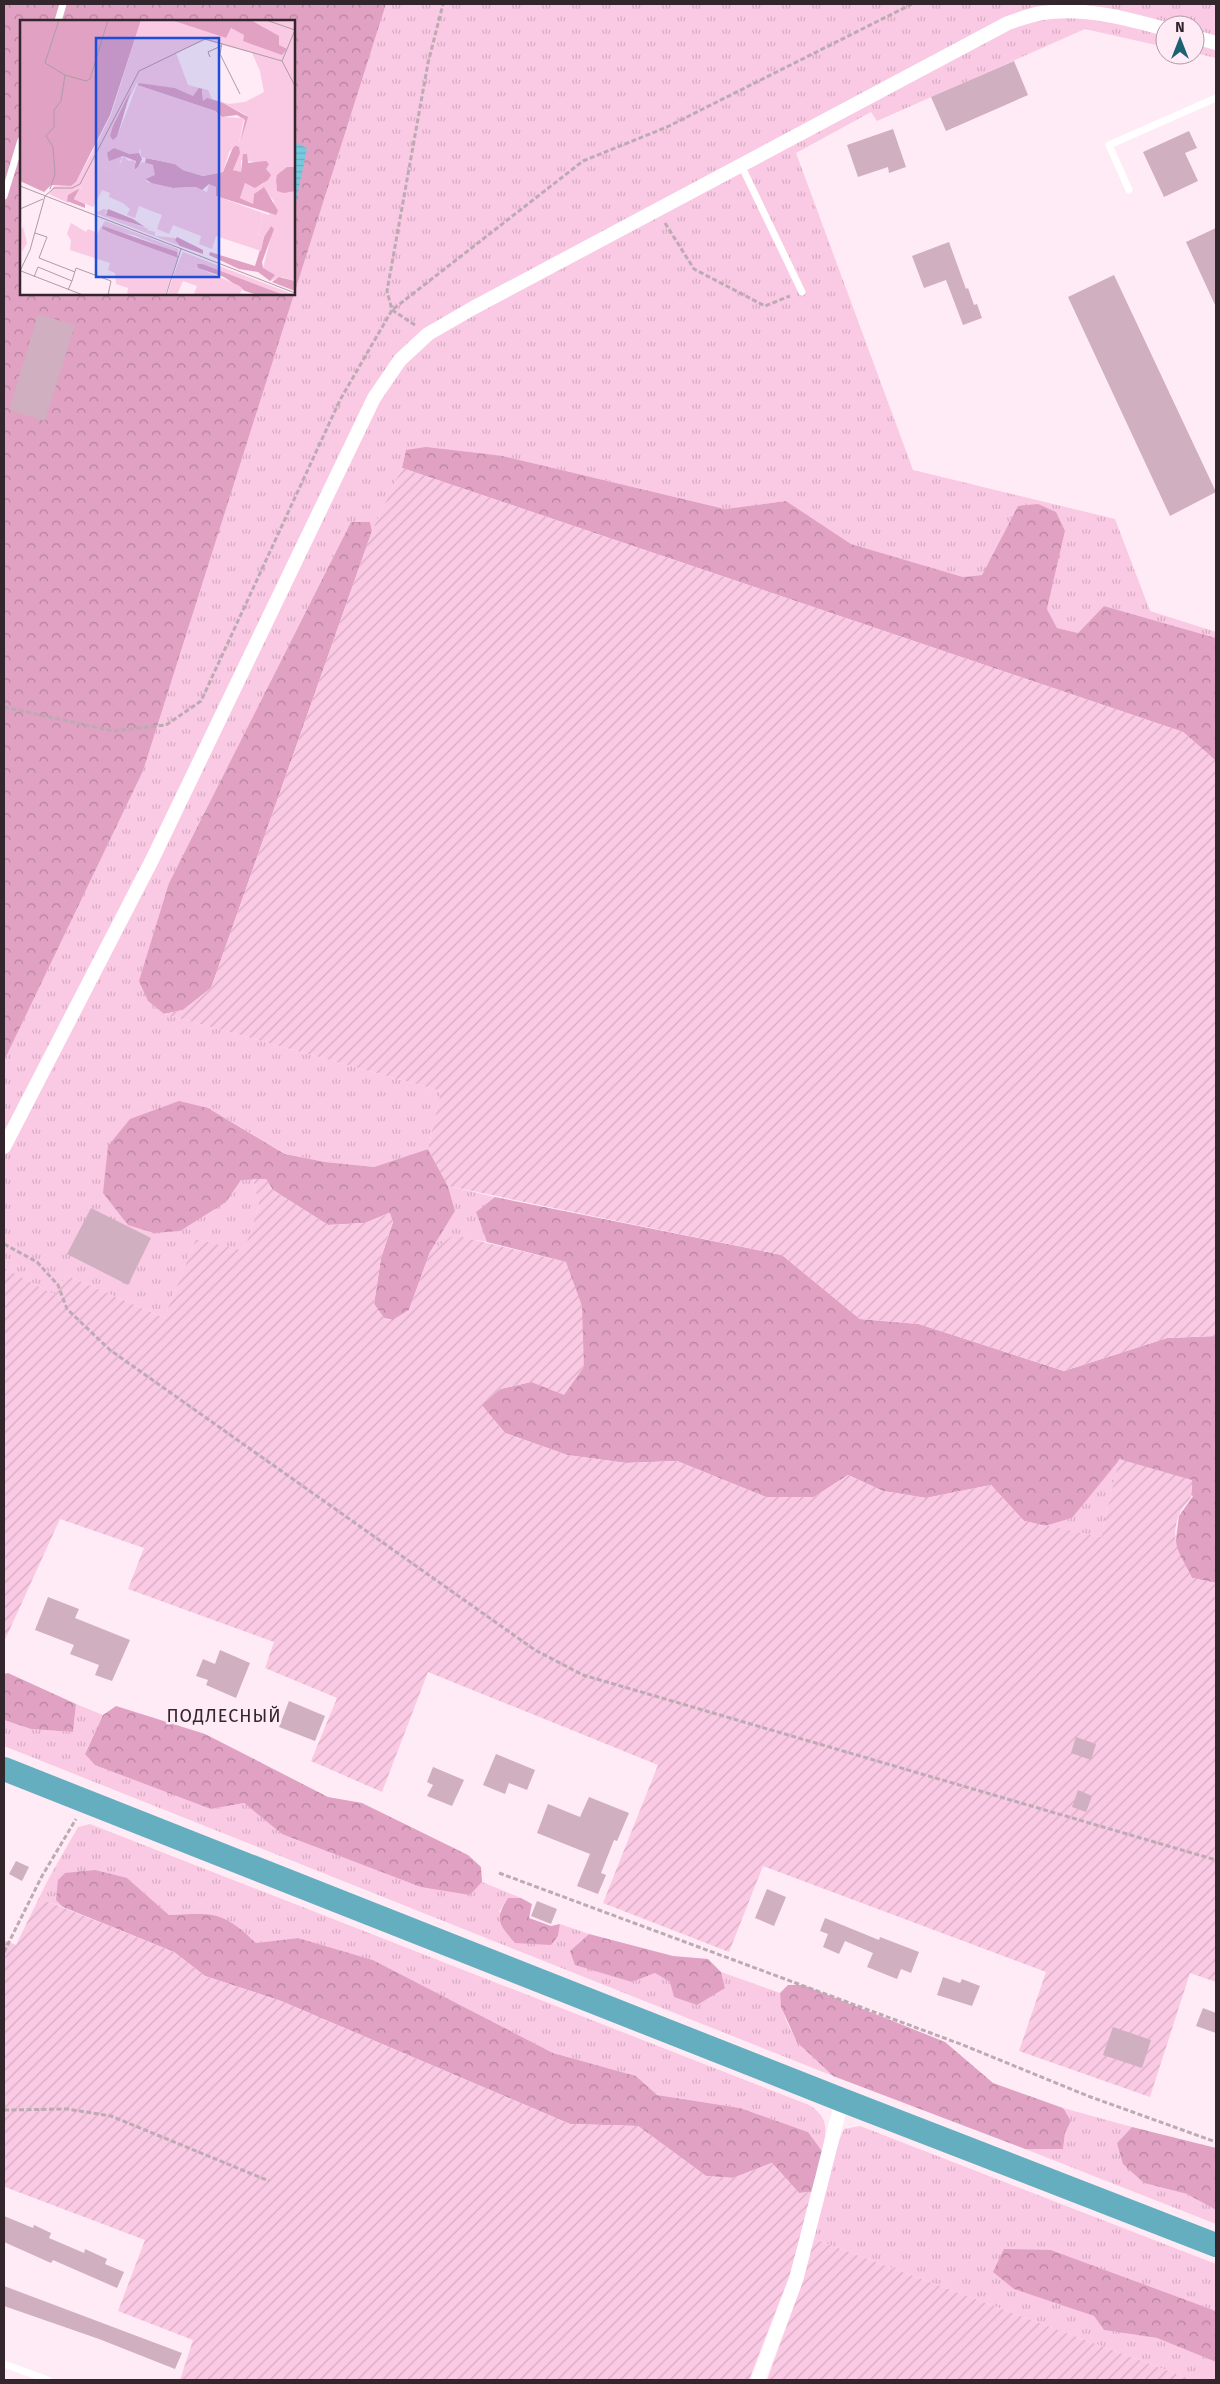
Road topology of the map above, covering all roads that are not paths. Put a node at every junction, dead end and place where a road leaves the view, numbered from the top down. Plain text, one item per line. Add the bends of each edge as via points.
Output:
1 (63, 4) edge
2 (58, 20) edge
3 (1155, 26) edge
4 (1216, 98) edge
5 (20, 143) edge
6 (741, 165) junction
7 (1129, 190) dead end
8 (4, 196) edge
9 (802, 292) road end
10 (4, 1147) edge
11 (4, 1769) edge
12 (842, 2100) junction
13 (1216, 2245) edge
14 (4, 2364) edge
15 (48, 2380) edge
16 (758, 2380) edge

1 - 2 lane
3 - 6 street via 1123,17 1079,12 1042,13 1008,23
4 - 7 lane via 1109,145
5 - 8 lane
6 - 9 lane
6 - 10 street via 428,334 400,360 374,398 153,858
11 - 12 highway
12 - 13 highway
12 - 16 street via 796,2280
14 - 15 lane

